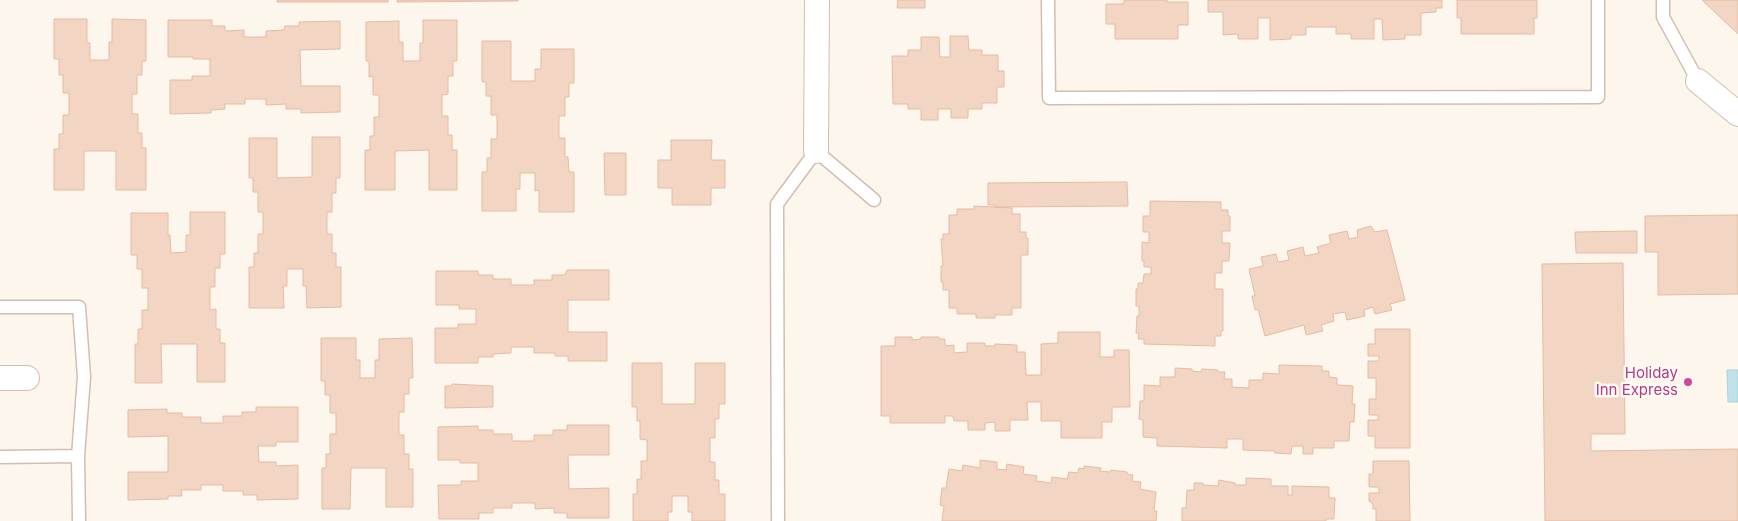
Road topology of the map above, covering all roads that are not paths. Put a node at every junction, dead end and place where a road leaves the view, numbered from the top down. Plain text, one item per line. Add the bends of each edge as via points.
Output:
1 (817, 0) edge
2 (1048, 0) edge
3 (1598, 0) edge
4 (1663, 0) edge
5 (1698, 81) joint
6 (1738, 114) edge
7 (816, 151) junction
8 (874, 200) dead end
9 (0, 307) edge
10 (0, 378) edge
11 (27, 378) dead end
12 (78, 456) junction
13 (0, 457) edge
14 (79, 521) edge
15 (778, 521) edge

1 - 7 street
2 - 3 lane via 1049,98 1598,98
4 - 5 lane via 1664,17
5 - 6 street
7 - 8 lane
7 - 15 lane via 777,204
9 - 12 lane via 79,307 84,377
10 - 11 street
12 - 13 lane
12 - 14 lane

